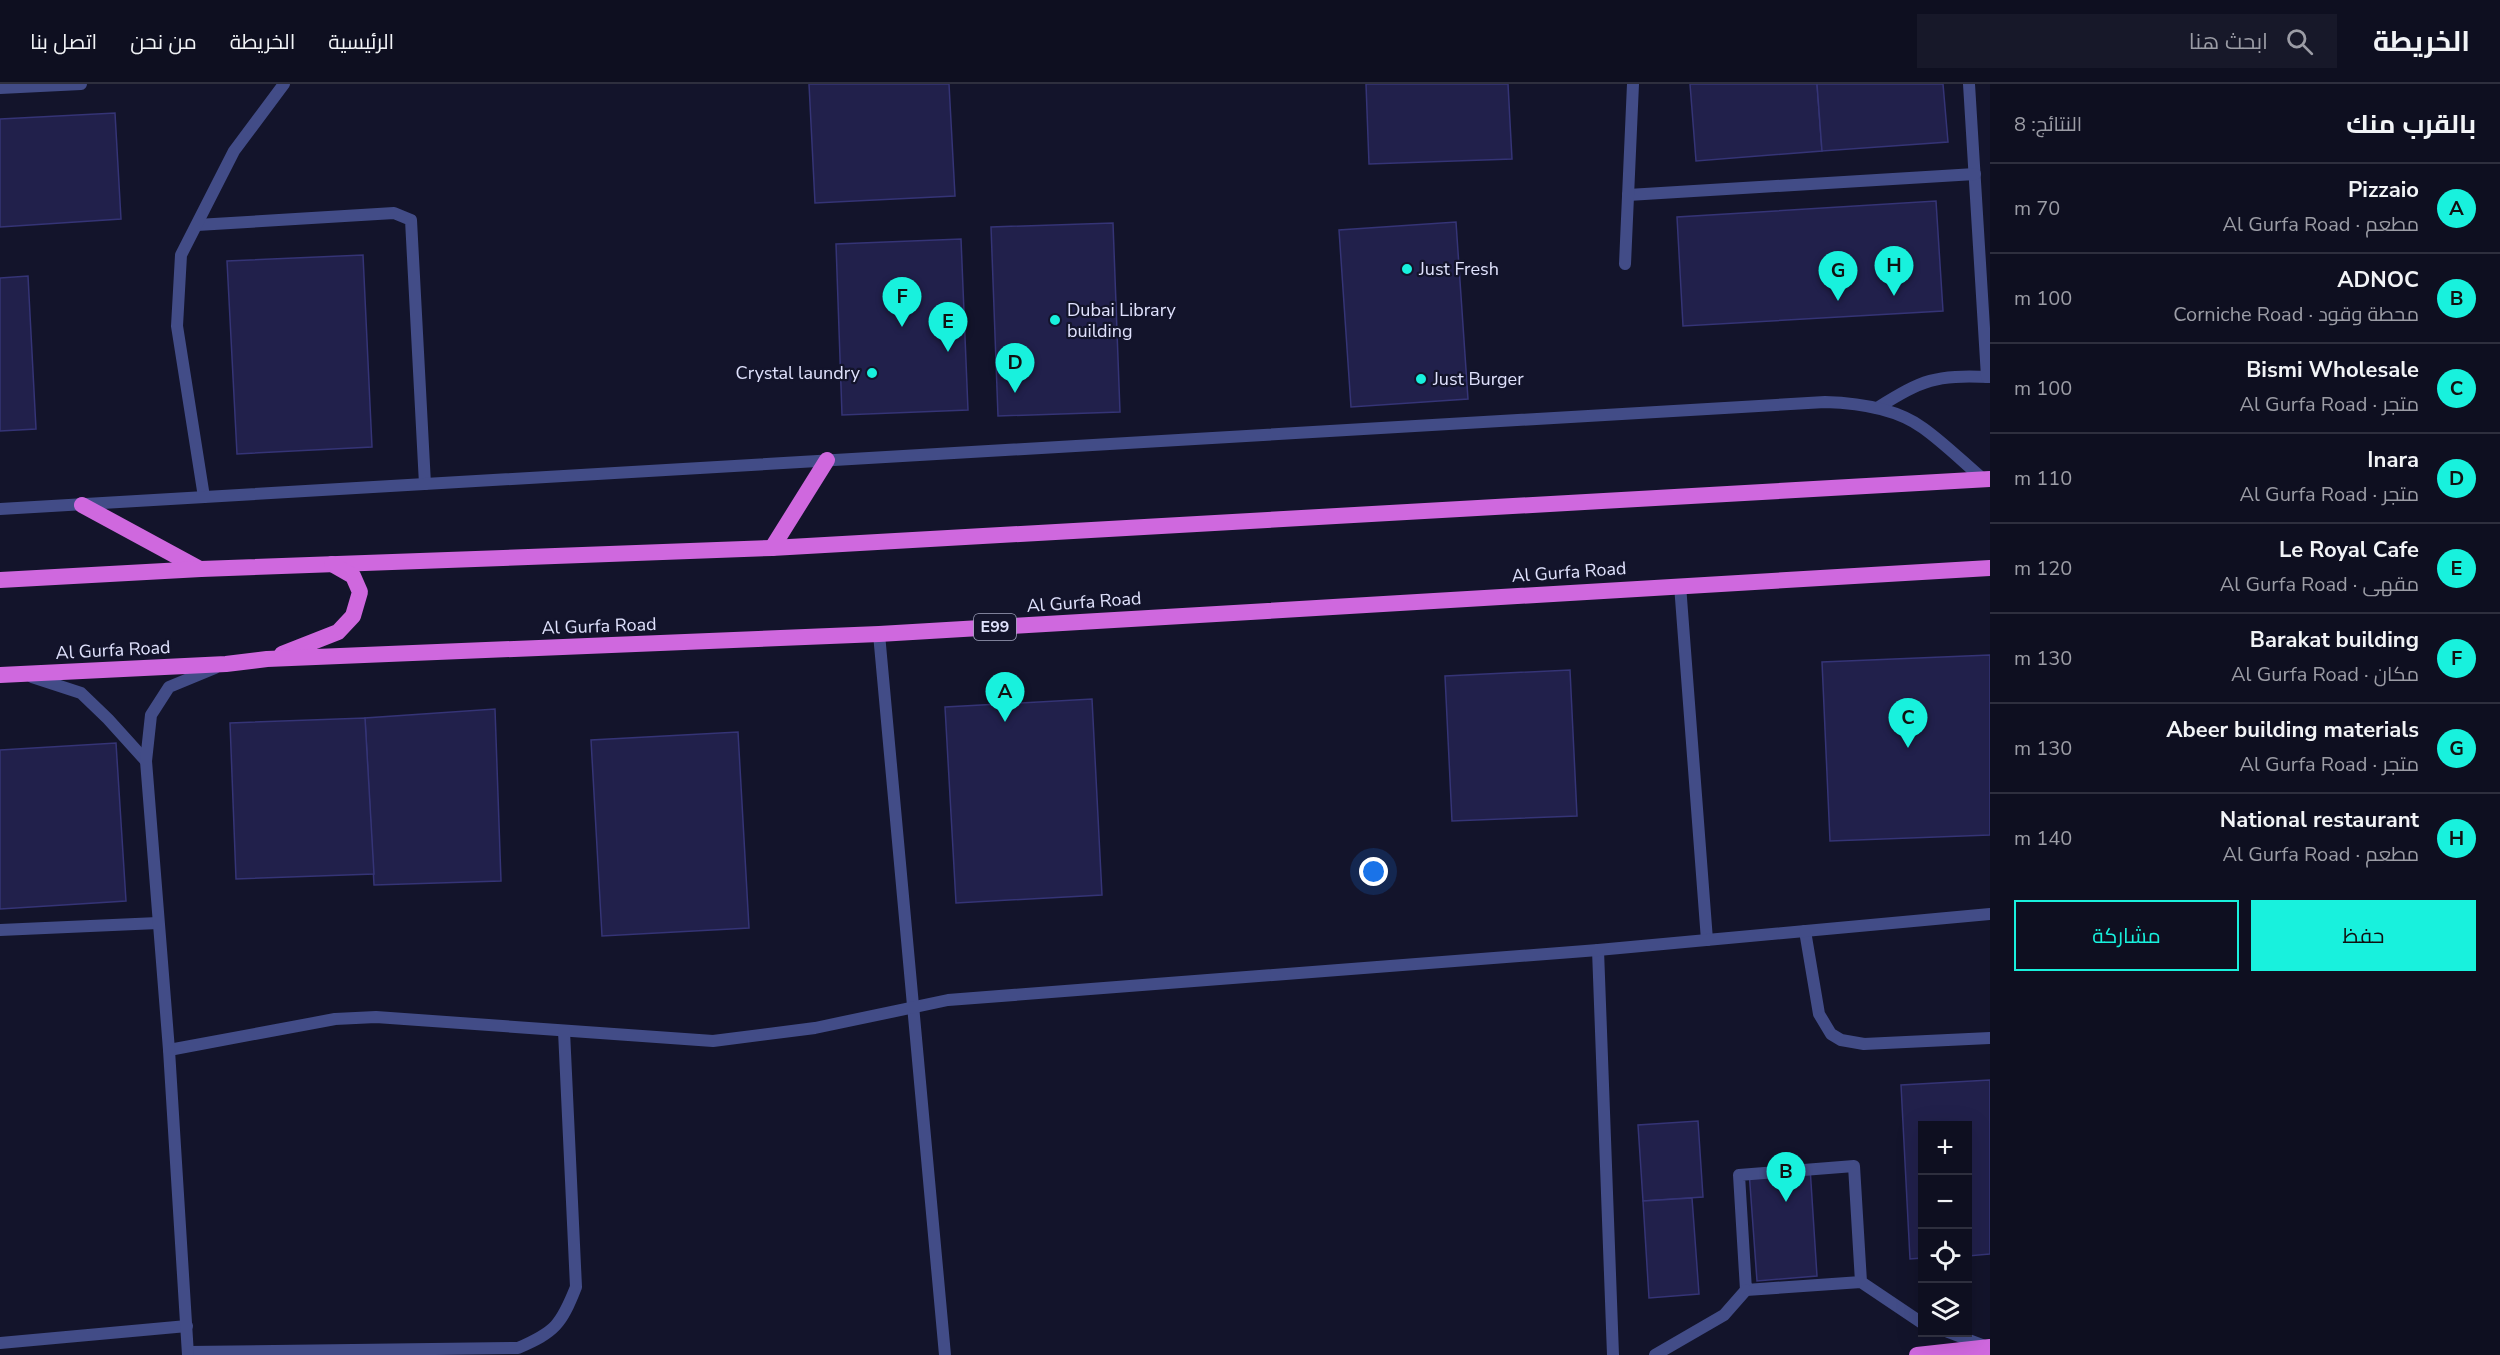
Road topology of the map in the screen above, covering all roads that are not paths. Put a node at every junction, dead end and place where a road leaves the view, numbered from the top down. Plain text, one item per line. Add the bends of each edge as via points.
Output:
1 (81, 84) edge
2 (284, 84) edge
3 (1633, 84) edge
4 (1969, 84) edge
5 (0, 88) edge
6 (1975, 174) junction
7 (1628, 195) junction
8 (197, 225) junction
9 (1624, 264) dead end
10 (1988, 377) edge
11 (1877, 408) junction
12 (827, 460) junction
13 (1986, 479) edge
14 (425, 484) junction
15 (204, 497) junction
16 (82, 505) junction
17 (0, 509) edge
18 (772, 548) junction
19 (332, 564) junction
20 (1990, 568) edge
21 (201, 569) junction
22 (0, 580) edge
23 (1680, 585) junction
24 (879, 634) junction
25 (267, 659) junction
26 (226, 664) junction
27 (22, 673) junction
28 (0, 675) edge
29 (146, 761) junction
30 (1990, 914) edge
31 (158, 923) junction
32 (0, 930) edge
33 (1805, 931) junction
34 (1707, 940) junction
35 (1598, 950) junction
36 (915, 1006) junction
37 (564, 1031) junction
38 (1990, 1038) edge
39 (169, 1050) junction
40 (1862, 1282) junction
41 (1746, 1290) junction
42 (1918, 1320) edge
43 (187, 1326) junction
44 (1962, 1337) edge
45 (0, 1343) edge
46 (1989, 1347) edge
47 (188, 1354) edge
48 (945, 1355) edge
49 (1613, 1355) edge
50 (1655, 1355) edge
51 (1917, 1355) edge

1 - 5 street
2 - 8 street via 234,151
3 - 7 street
4 - 6 street
6 - 7 street
6 - 10 street
7 - 9 street
8 - 14 street via 394,213 411,220
8 - 15 street via 181,255 177,326
10 - 11 street via 1952,376 1925,381
11 - 12 street via 1825,402
11 - 13 street via 1922,427
12 - 14 street
12 - 18 highway
13 - 18 highway
14 - 15 street
15 - 16 street
16 - 17 street
16 - 21 highway
18 - 19 highway
19 - 21 highway
19 - 25 highway via 353,576 360,592 353,616 338,632
20 - 23 highway, Al Gurfa Road / E99
21 - 22 highway
23 - 24 highway, Al Gurfa Road / E99
23 - 34 street
24 - 25 highway, Al Gurfa Road / E99
24 - 36 street
25 - 26 highway, Al Gurfa Road / E99
26 - 27 highway, Al Gurfa Road / E99
26 - 29 street via 169,687 151,715
27 - 28 highway, Al Gurfa Road / E99
27 - 29 street via 81,693
29 - 31 street
30 - 33 street
31 - 32 street
31 - 39 street
33 - 34 street
33 - 38 street via 1819,1014 1831,1034 1841,1040 1864,1044
34 - 35 street
35 - 36 street via 948,1000
35 - 49 street
36 - 37 street via 815,1028 713,1041
36 - 48 street
37 - 39 street via 376,1017 335,1019
37 - 47 street via 576,1287 565,1315 545,1336 518,1348
39 - 43 street
40 - 41 street
40 - 41 street via 1854,1167 1843,1167 1738,1175
40 - 42 street
41 - 50 street via 1724,1315
43 - 45 street
43 - 47 street
44 - 46 street
46 - 51 highway

